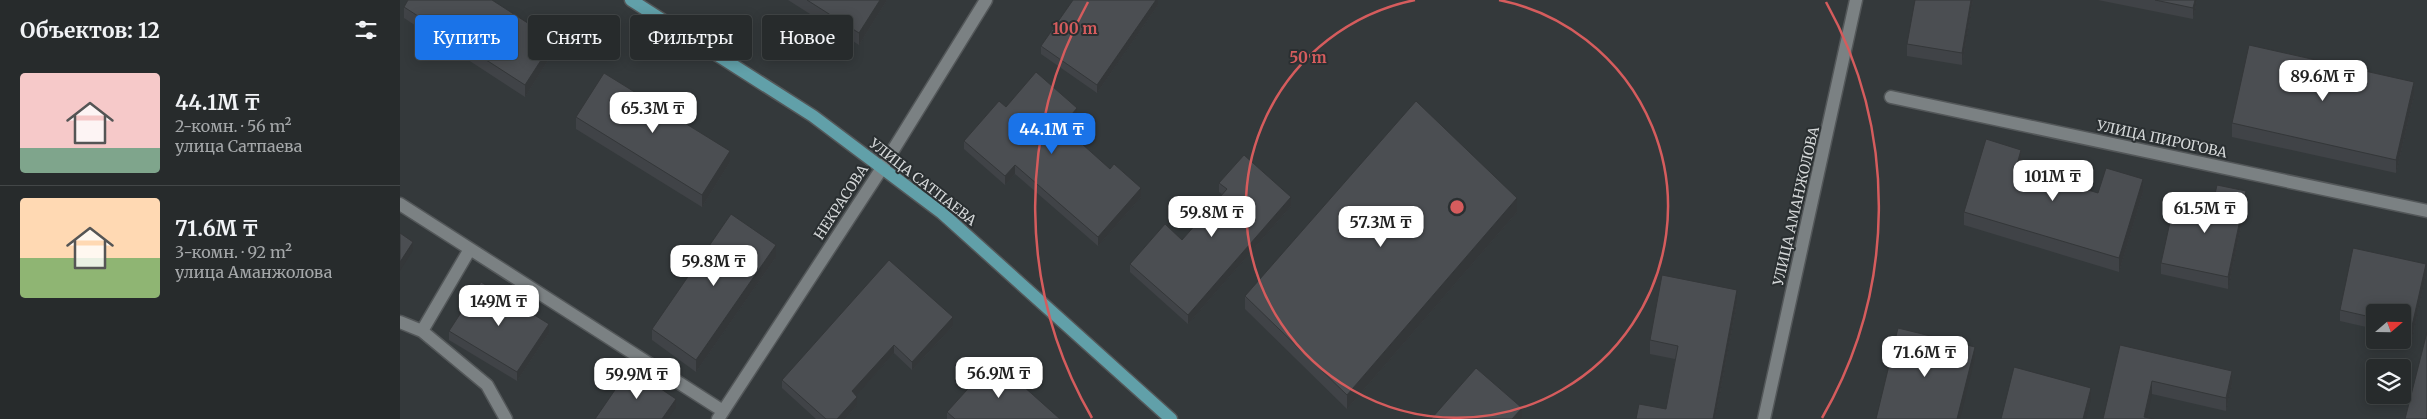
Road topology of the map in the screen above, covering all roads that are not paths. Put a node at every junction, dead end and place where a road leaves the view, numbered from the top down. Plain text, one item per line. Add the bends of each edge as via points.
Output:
1 (631, 0) edge
2 (986, 0) edge
3 (1856, 0) edge
4 (1890, 97) dead end
5 (882, 168) junction
6 (400, 204) edge
7 (2427, 211) edge
8 (470, 249) junction
9 (400, 322) edge
10 (422, 331) junction
11 (720, 415) edge
12 (506, 419) edge
13 (1171, 419) edge
14 (1764, 419) edge

1 - 5 main road, УЛИЦА САТПАЕВА via 814,116
2 - 5 street, НЕКРАСОВА
3 - 14 street, УЛИЦА АМАНЖОЛОВА
4 - 7 street, УЛИЦА ПИРОГОВА
5 - 11 street, НЕКРАСОВА
5 - 13 main road, УЛИЦА САТПАЕВА via 942,213
6 - 8 street
8 - 10 street
8 - 11 street
9 - 10 street
10 - 12 street via 487,385

